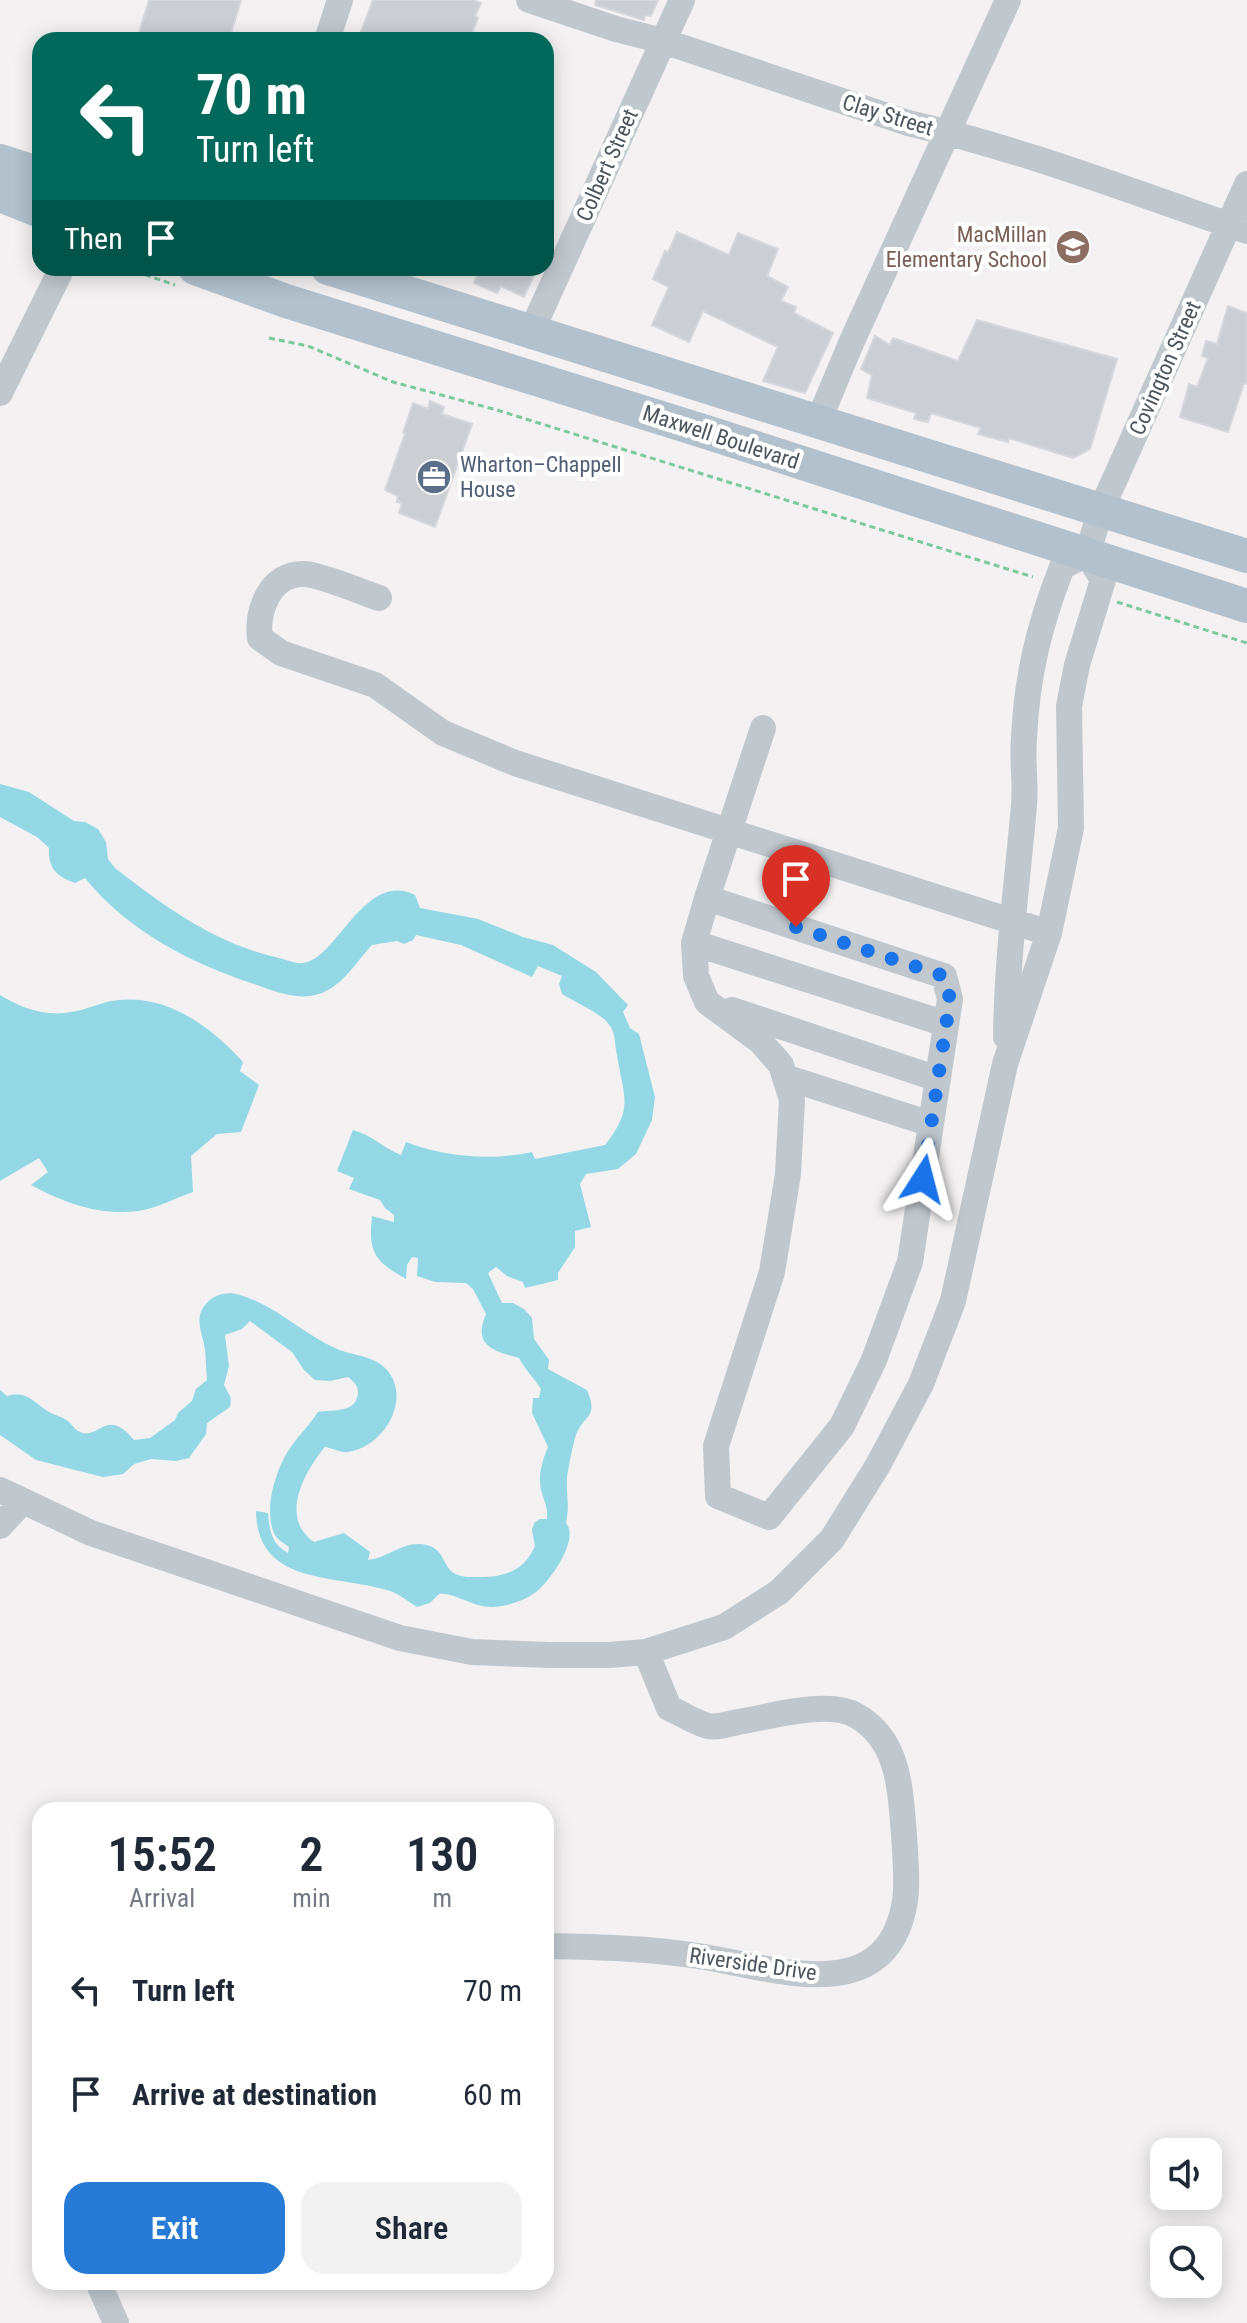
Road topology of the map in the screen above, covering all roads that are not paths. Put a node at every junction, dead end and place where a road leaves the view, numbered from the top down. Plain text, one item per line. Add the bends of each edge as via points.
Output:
1 (340, 0) edge
2 (529, 0) edge
3 (682, 0) edge
4 (1008, 0) edge
5 (330, 32) edge
6 (663, 41) junction
7 (947, 132) junction
8 (0, 161) edge
9 (32, 171) edge
10 (1247, 184) edge
11 (0, 195) edge
12 (32, 208) edge
13 (1237, 228) edge
14 (58, 276) edge
15 (217, 276) edge
16 (354, 276) edge
17 (532, 330) junction
18 (0, 393) edge
19 (818, 422) junction
20 (1101, 510) junction
21 (1087, 554) junction
22 (1247, 556) edge
23 (379, 598) dead end
24 (1247, 606) edge
25 (763, 728) dead end
26 (1068, 741) junction
27 (1023, 742) junction
28 (729, 832) junction
29 (707, 898) junction
30 (1011, 923) junction
31 (1049, 933) junction
32 (694, 943) junction
33 (707, 1002) junction
34 (946, 1024) junction
35 (1005, 1064) junction
36 (785, 1077) junction
37 (938, 1079) junction
38 (931, 1124) junction
39 (12, 1496) edge
40 (0, 1526) edge
41 (646, 1652) junction
42 (554, 1946) edge
43 (102, 2290) edge
44 (116, 2323) edge

1 - 5 street
2 - 6 street, Clay Street
3 - 6 street, Colbert Street
4 - 7 street
6 - 7 street, Clay Street
6 - 17 street, Colbert Street
7 - 13 street, Clay Street
7 - 19 street
8 - 9 main road
10 - 13 street, Covington Street
11 - 12 main road
13 - 20 street, Covington Street
14 - 18 street
15 - 21 main road, Maxwell Boulevard
16 - 17 main road, Maxwell Boulevard
17 - 19 main road, Maxwell Boulevard
19 - 20 main road, Maxwell Boulevard
20 - 21 street, Covington Street
20 - 22 main road, Maxwell Boulevard
21 - 24 main road, Maxwell Boulevard
21 - 26 street via 1103,580 1077,665
21 - 27 street via 1062,567 1055,583 1033,653
23 - 28 street via 305,574 284,578 266,597 258,623 260,638 281,653 375,685 443,733 515,763
25 - 28 street
26 - 27 street
26 - 31 street via 1071,828
27 - 30 street via 1025,801
28 - 29 street
28 - 30 street
29 - 32 street
29 - 34 street via 944,976 950,999
30 - 31 street
30 - 35 street
31 - 35 street
32 - 33 street via 696,976
32 - 34 street
33 - 36 street via 760,1041
33 - 37 street
34 - 37 street
35 - 41 street via 953,1301 921,1384 878,1465 832,1539 779,1592 724,1627
36 - 38 street
36 - 38 street via 792,1100 790,1144 772,1272 716,1446 718,1496 769,1517 842,1426 874,1360 910,1262
37 - 38 street
39 - 40 street
39 - 41 street via 91,1533 400,1638 472,1652
41 - 42 street, Riverside Drive via 669,1708 709,1727 822,1709 851,1713 877,1732 898,1775 906,1898 899,1925 872,1961 816,1976 696,1956
43 - 44 street

